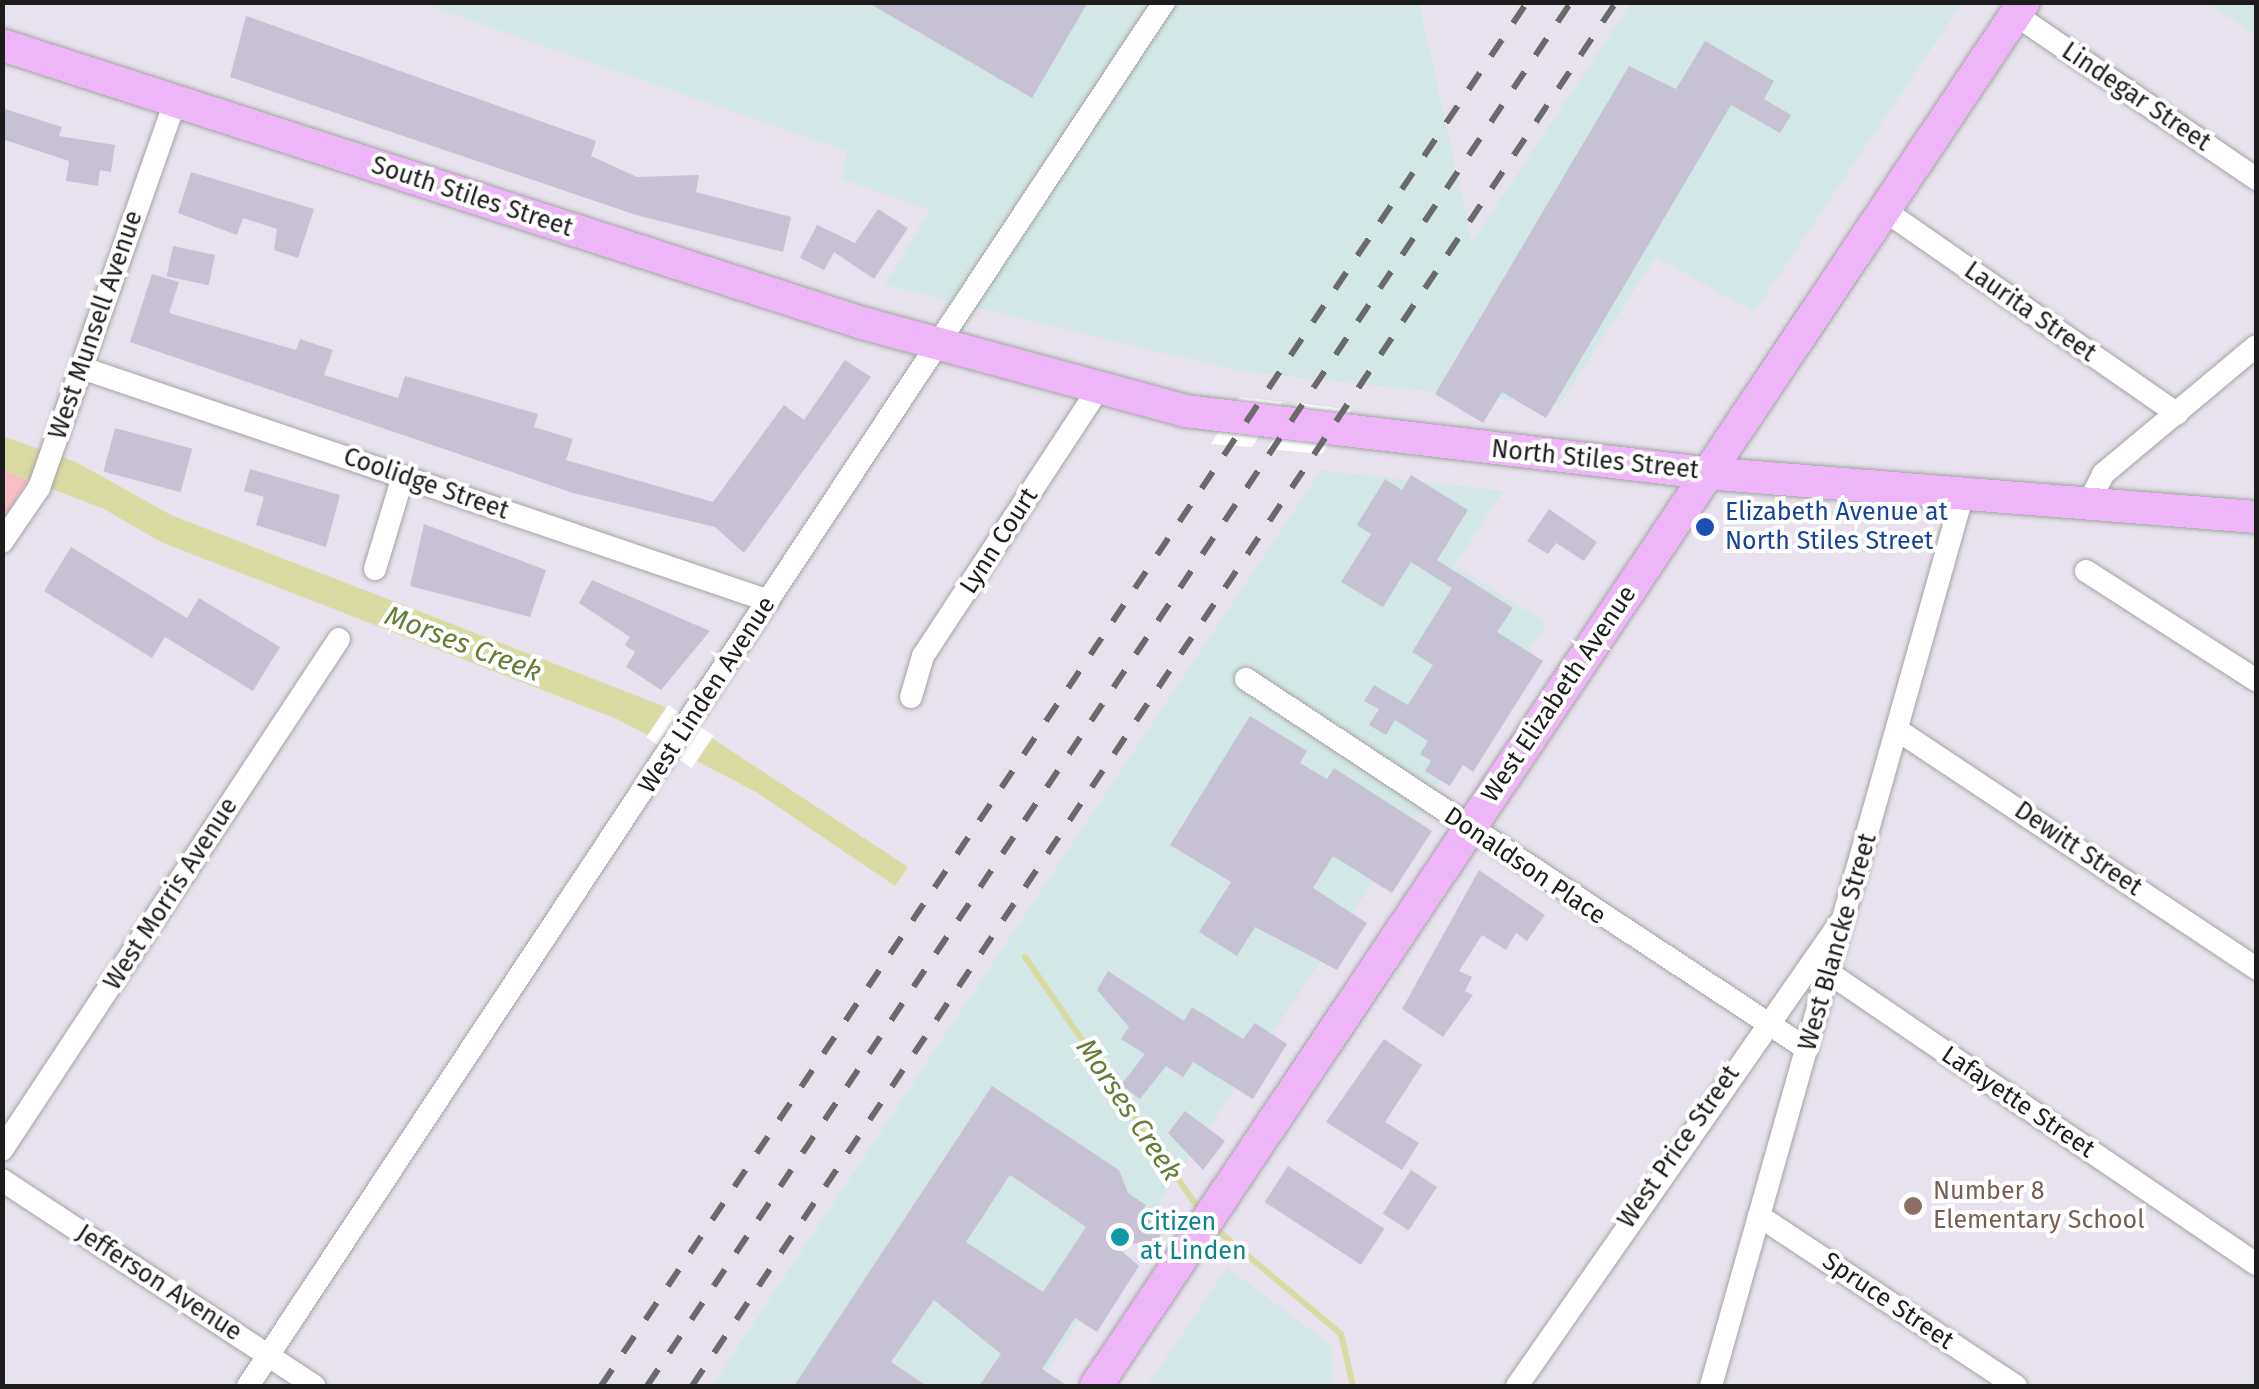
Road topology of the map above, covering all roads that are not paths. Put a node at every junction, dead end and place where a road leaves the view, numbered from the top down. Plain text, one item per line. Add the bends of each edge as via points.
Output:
1 (1164, 2) edge
2 (2020, 9) edge
3 (2, 46) edge
4 (175, 101) junction
5 (2256, 179) edge
6 (1884, 210) junction
7 (942, 346) junction
8 (2256, 346) edge
9 (82, 368) junction
10 (1098, 390) junction
11 (2177, 414) junction
12 (1705, 473) junction
13 (403, 476) junction
14 (1962, 497) junction
15 (2087, 506) junction
16 (2256, 518) edge
17 (2, 542) edge
18 (375, 569) dead end
19 (2086, 571) dead end
20 (769, 601) junction
21 (339, 639) dead end
22 (1246, 679) dead end
23 (2256, 680) edge
24 (911, 697) dead end
25 (1899, 730) junction
26 (1469, 829) junction
27 (1847, 913) junction
28 (2256, 968) edge
29 (1829, 973) junction
30 (1764, 1023) junction
31 (1808, 1050) junction
32 (2, 1150) edge
33 (2, 1180) edge
34 (1759, 1216) junction
35 (2256, 1264) edge
36 (269, 1355) junction
37 (1104, 1384) edge
38 (248, 1386) edge
39 (314, 1386) edge
40 (1517, 1386) edge
41 (1711, 1386) edge
42 (2016, 1386) edge

1 - 7 street, West Linden Avenue
2 - 5 street, Lindegar Street
2 - 6 main road, West Elizabeth Avenue
3 - 4 main road, South Stiles Street
4 - 7 main road, South Stiles Street
4 - 9 street, West Munsell Avenue
6 - 11 street, Laurita Street
6 - 12 main road, West Elizabeth Avenue
7 - 10 main road, North Stiles Street
7 - 20 street, West Linden Avenue
8 - 11 street
9 - 13 street, Coolidge Street
9 - 17 street, West Munsell Avenue via 38,488
10 - 12 main road, North Stiles Street via 1184,411
10 - 24 street, Lynn Court via 923,656
11 - 15 street via 2103,474
12 - 14 main road, North Stiles Street
12 - 26 main road, West Elizabeth Avenue
13 - 18 street
13 - 20 street, Coolidge Street
14 - 15 main road, North Stiles Street
14 - 25 street, West Blancke Street
15 - 16 main road, North Stiles Street
19 - 23 street
20 - 36 street, West Linden Avenue
21 - 32 street, West Morris Avenue
22 - 26 street, Donaldson Place
25 - 27 street, West Blancke Street
25 - 28 street, Dewitt Street
26 - 30 street, Donaldson Place
26 - 37 main road, West Elizabeth Avenue
27 - 29 street, West Blancke Street
27 - 30 street, West Price Street
29 - 31 street, West Blancke Street
29 - 35 street, Lafayette Street
30 - 31 street, Donaldson Place
30 - 40 street, West Price Street
31 - 34 street, West Blancke Street
33 - 36 street, Jefferson Avenue
34 - 41 street, West Blancke Street
34 - 42 street, Spruce Street
36 - 38 street, West Linden Avenue
36 - 39 street, Jefferson Avenue

